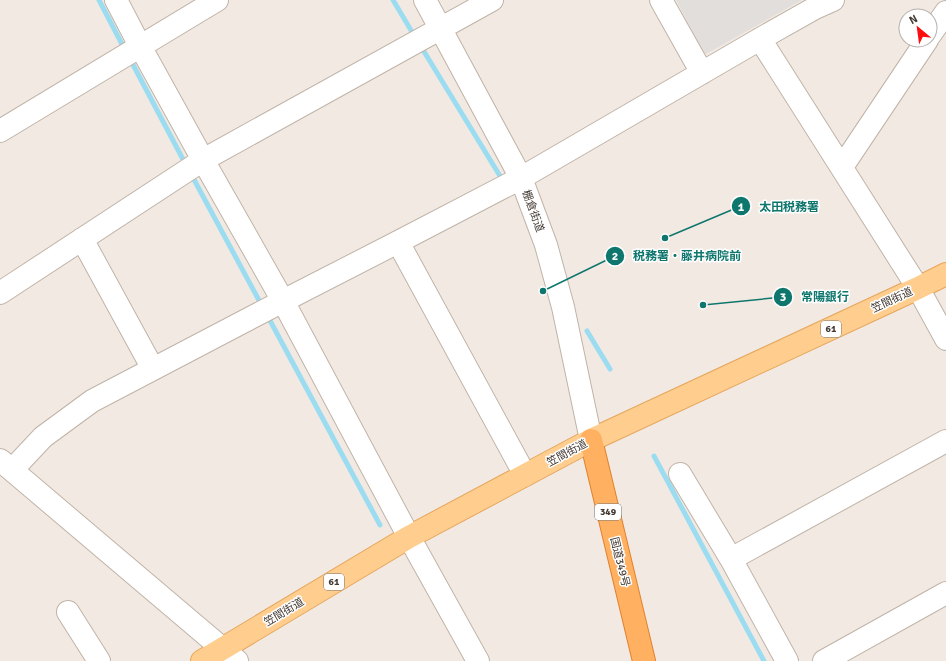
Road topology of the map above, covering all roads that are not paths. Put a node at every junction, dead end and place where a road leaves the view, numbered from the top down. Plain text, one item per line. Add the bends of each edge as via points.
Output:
1 (116, 0) edge
2 (217, 0) edge
3 (425, 0) edge
4 (492, 0) edge
5 (662, 0) edge
6 (833, 0) edge
7 (946, 12) edge
8 (938, 24) edge
9 (441, 29) junction
10 (760, 39) junction
11 (140, 46) junction
12 (922, 48) edge
13 (702, 73) junction
14 (0, 131) edge
15 (203, 160) junction
16 (842, 167) junction
17 (521, 178) junction
18 (82, 239) junction
19 (398, 242) junction
20 (946, 274) edge
21 (918, 288) junction
22 (0, 293) edge
23 (283, 301) junction
24 (946, 339) edge
25 (152, 370) junction
26 (591, 440) junction
27 (946, 441) edge
28 (6, 465) edge
29 (680, 474) dead end
30 (525, 475) junction
31 (409, 537) junction
32 (731, 559) junction
33 (946, 593) edge
34 (68, 612) dead end
35 (230, 655) edge
36 (98, 661) edge
37 (202, 661) edge
38 (478, 661) edge
39 (644, 661) edge
40 (787, 661) edge
41 (824, 661) edge

1 - 11 street
2 - 11 street
3 - 9 street, 棚倉街道
4 - 9 street
5 - 13 street
6 - 10 street
7 - 8 street
9 - 15 street
9 - 17 street, 棚倉街道
10 - 13 street
10 - 16 street
11 - 14 street
11 - 15 street
12 - 16 street
13 - 17 street
15 - 18 street
15 - 23 street
16 - 21 street
17 - 19 street
17 - 26 street, 棚倉街道 via 546,245 563,307
18 - 22 street
18 - 25 street
19 - 23 street
19 - 30 street
20 - 21 main road, 笠間街道 / 61
21 - 24 street
21 - 26 main road, 笠間街道 / 61
23 - 25 street
23 - 31 street
25 - 28 street via 92,401
26 - 30 main road, 笠間街道 / 61
26 - 39 highway, 国道349号 / 349
27 - 32 street
28 - 35 street
29 - 32 street
30 - 31 main road, 笠間街道 / 61
31 - 35 main road, 笠間街道 / 61
31 - 38 street
32 - 40 street
33 - 41 street
34 - 36 street
35 - 37 main road, 笠間街道 / 61

